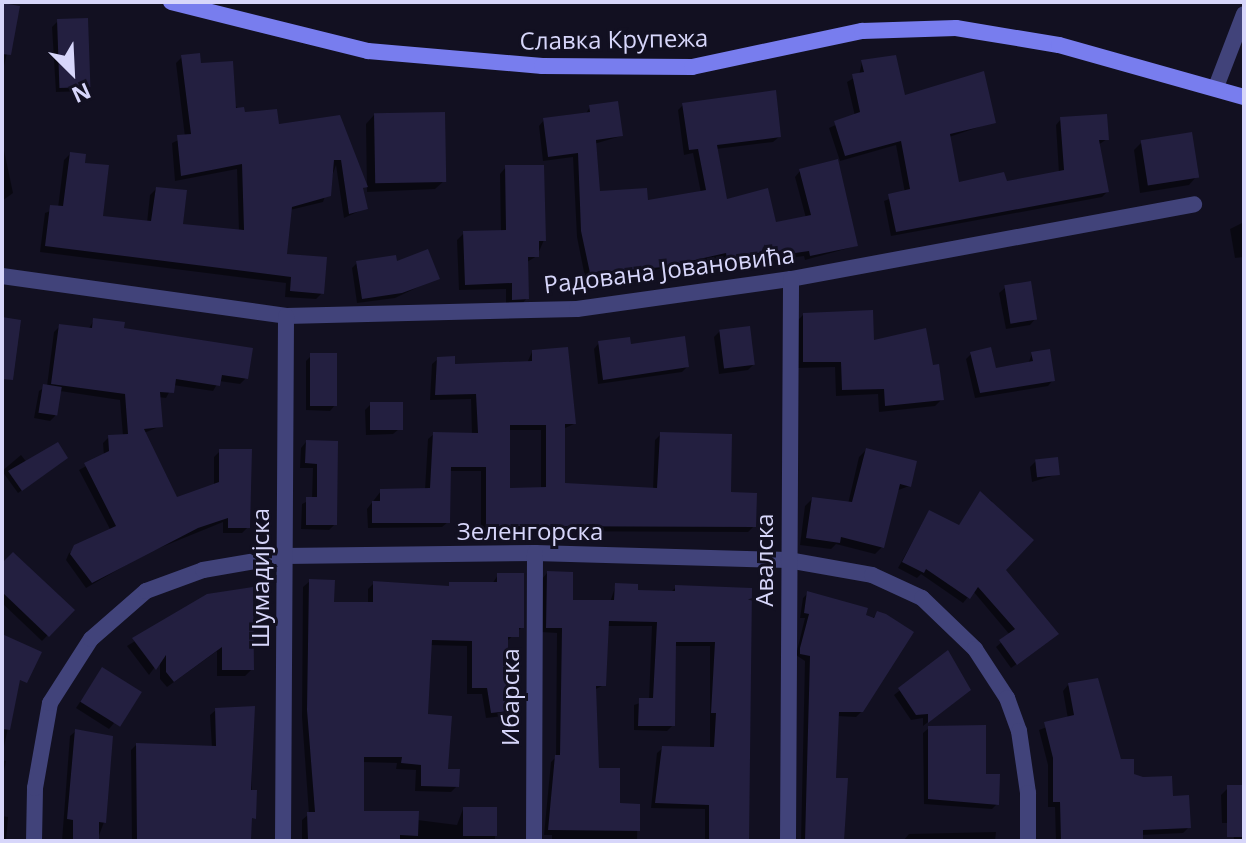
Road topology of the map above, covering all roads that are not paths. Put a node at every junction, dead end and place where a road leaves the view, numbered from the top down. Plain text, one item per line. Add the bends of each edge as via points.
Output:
1 (171, 2) edge
2 (1244, 14) edge
3 (1216, 87) junction
4 (1244, 97) edge
5 (1194, 204) dead end
6 (2, 276) edge
7 (791, 279) junction
8 (286, 316) junction
9 (535, 553) junction
10 (284, 556) junction
11 (788, 560) junction
12 (34, 841) edge
13 (283, 841) edge
14 (534, 841) edge
15 (788, 841) edge
16 (1028, 841) edge

1 - 3 main road, Славка Крупежа via 368,51 542,66 692,67 862,31 956,28 1020,36
2 - 3 street
3 - 4 main road
5 - 7 street, Радована Јовановића
6 - 8 street, Радована Јовановића
7 - 8 street, Радована Јовановића via 577,309
7 - 11 street, Авалска
8 - 10 street, Шумадијска
9 - 10 street, Зеленгорска
9 - 11 street, Зеленгорска
9 - 14 street, Ибарска
10 - 12 street, Зеленгорска via 203,570 146,591 91,639 50,703 35,788
10 - 13 street, Шумадијска
11 - 15 street, Авалска
11 - 16 street, Зеленгорска via 900,585 968,640 1007,698 1019,731

